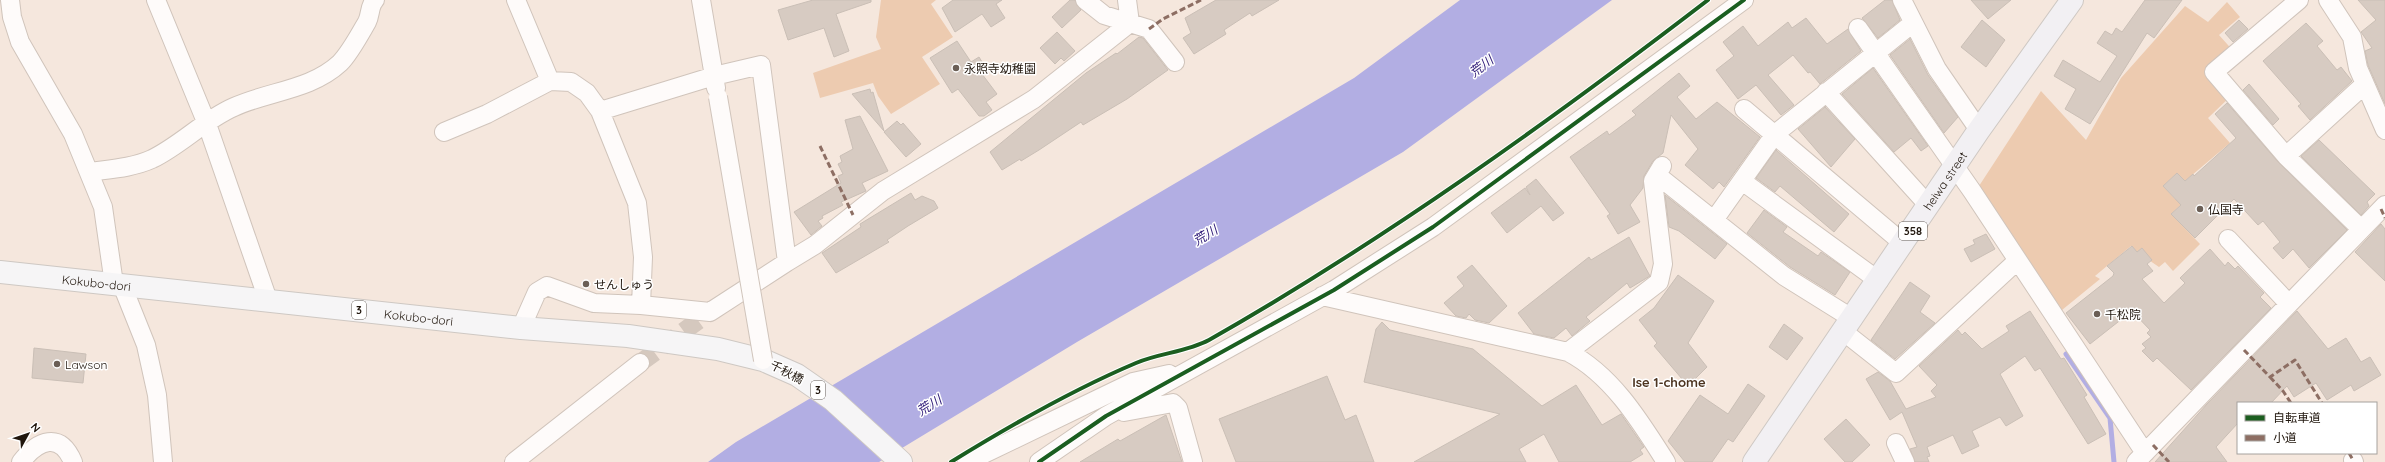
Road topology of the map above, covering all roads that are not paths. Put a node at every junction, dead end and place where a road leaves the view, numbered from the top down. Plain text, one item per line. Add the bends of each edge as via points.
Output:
1 (10, 0) edge
2 (156, 0) edge
3 (376, 0) edge
4 (516, 0) edge
5 (700, 0) edge
6 (1085, 0) edge
7 (1127, 0) edge
8 (1744, 0) edge
9 (1902, 0) edge
10 (2072, 0) edge
11 (2298, 0) edge
12 (2328, 0) edge
13 (1130, 23) junction
14 (1913, 23) junction
15 (1858, 28) dead end
16 (1875, 52) junction
17 (1175, 62) dead end
18 (714, 76) junction
19 (550, 81) junction
20 (2366, 84) junction
21 (1826, 92) junction
22 (1744, 109) dead end
23 (600, 111) junction
24 (207, 124) junction
25 (1979, 130) junction
26 (2385, 130) edge
27 (444, 132) dead end
28 (1775, 134) junction
29 (2286, 156) junction
30 (1955, 166) junction
31 (89, 172) junction
32 (1742, 181) junction
33 (2385, 204) edge
34 (1929, 206) junction
35 (1714, 220) junction
36 (2361, 229) junction
37 (2228, 239) dead end
38 (1904, 244) junction
39 (2017, 261) junction
40 (787, 262) junction
41 (0, 272) edge
42 (1879, 281) junction
43 (118, 284) junction
44 (1322, 296) junction
45 (268, 300) junction
46 (641, 304) junction
47 (2289, 304) junction
48 (1848, 325) junction
49 (522, 328) junction
50 (718, 349) joint
51 (1568, 352) junction
52 (763, 360) junction
53 (640, 363) tunnel mouth
54 (1188, 370) junction
55 (1106, 416) junction
56 (1896, 443) dead end
57 (2140, 457) edge
58 (21, 462) edge
59 (73, 462) edge
60 (163, 462) edge
61 (514, 462) edge
62 (901, 462) edge
63 (967, 462) edge
64 (1039, 462) edge
65 (1193, 462) edge
66 (1665, 462) edge
67 (1754, 462) edge
68 (1905, 462) edge

1 - 31 street via 20,42 73,134
2 - 24 street
3 - 24 street via 372,3 368,21 341,62 326,74 299,86 232,107
4 - 19 street
5 - 18 street
6 - 13 street via 1104,15
7 - 13 street
8 - 44 street via 1433,227
9 - 14 street
10 - 25 highway, heiwa street / 358
11 - 29 street via 2214,72
12 - 20 street via 2352,37 2358,68
13 - 17 street via 1149,29
13 - 40 street via 1034,99 883,191 815,245
14 - 16 street
14 - 25 street via 1937,69
15 - 16 street
16 - 21 street
16 - 30 street
18 - 23 street
18 - 40 street via 761,66
18 - 52 street, bridge
19 - 23 street via 571,82 586,93
19 - 27 street
20 - 26 street
20 - 29 street
21 - 28 street
21 - 34 street
22 - 28 street
23 - 46 street via 637,203 643,257
24 - 31 street via 151,159 124,168
24 - 45 street
25 - 30 highway, heiwa street / 358
28 - 32 street
28 - 38 street
29 - 36 street
30 - 34 highway, heiwa street / 358
30 - 39 street
31 - 43 street via 103,207
32 - 35 street
32 - 42 street
33 - 36 street
34 - 38 highway, heiwa street / 358
35 - 48 street
35 - 51 street via 1659,171 1653,181 1663,264 1659,282
36 - 47 street
37 - 47 street
38 - 42 highway, heiwa street / 358
39 - 48 street via 1896,373
39 - 57 street
40 - 46 street via 710,312
41 - 43 main road, Kokubo-dori / 3
42 - 48 highway, heiwa street / 358
43 - 45 main road, Kokubo-dori / 3
43 - 60 street via 146,345 157,395
44 - 51 street
44 - 54 street
45 - 49 main road, Kokubo-dori / 3
46 - 49 street via 594,303 547,286 537,292
47 - 57 street
48 - 67 highway, heiwa street / 358
49 - 50 main road, Kokubo-dori / 3 via 628,336
50 - 52 main road, 千秋橋 / 3
51 - 66 street via 1583,360 1604,378 1642,422
52 - 62 main road, 千秋橋 / 3 via 797,375 833,400
53 - 61 street
54 - 55 street
54 - 63 street via 1133,382
55 - 64 street
55 - 65 street via 1173,403 1178,408
56 - 68 street
58 - 59 street via 40,443 55,442 68,450

